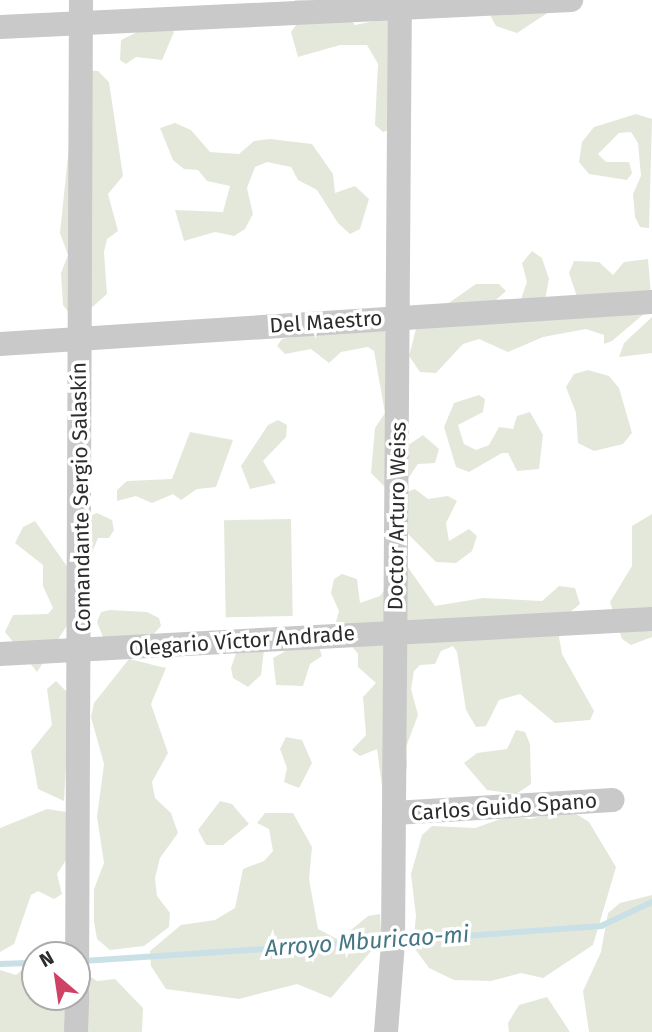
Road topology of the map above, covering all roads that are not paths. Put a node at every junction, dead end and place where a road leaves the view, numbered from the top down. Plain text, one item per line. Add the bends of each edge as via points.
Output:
1 (571, 0) edge
2 (400, 4) edge
3 (80, 12) edge
4 (0, 27) edge
5 (652, 302) edge
6 (400, 317) junction
7 (79, 340) junction
8 (0, 344) edge
9 (652, 619) edge
10 (395, 630) junction
11 (82, 652) junction
12 (0, 654) edge
13 (613, 800) dead end
14 (394, 813) junction
15 (78, 941) edge
16 (77, 1011) edge
17 (76, 1032) edge
18 (386, 1032) edge

1 - 2 street
2 - 3 street
2 - 6 street, Doctor Arturo Weiss
3 - 4 street
3 - 7 street, Comandante Sergio Salaskín
5 - 6 street, Del Maestro
6 - 7 street, Del Maestro
6 - 10 street, Doctor Arturo Weiss
7 - 8 street, Del Maestro
7 - 11 street, Comandante Sergio Salaskín
9 - 10 street, Olegario Víctor Andrade
10 - 11 street, Olegario Víctor Andrade
10 - 14 street, Doctor Arturo Weiss
11 - 12 street, Olegario Víctor Andrade
11 - 15 street, Comandante Sergio Salaskín
13 - 14 street, Carlos Guido Spano
14 - 18 street, Doctor Arturo Weiss
16 - 17 street, Comandante Sergio Salaskín

